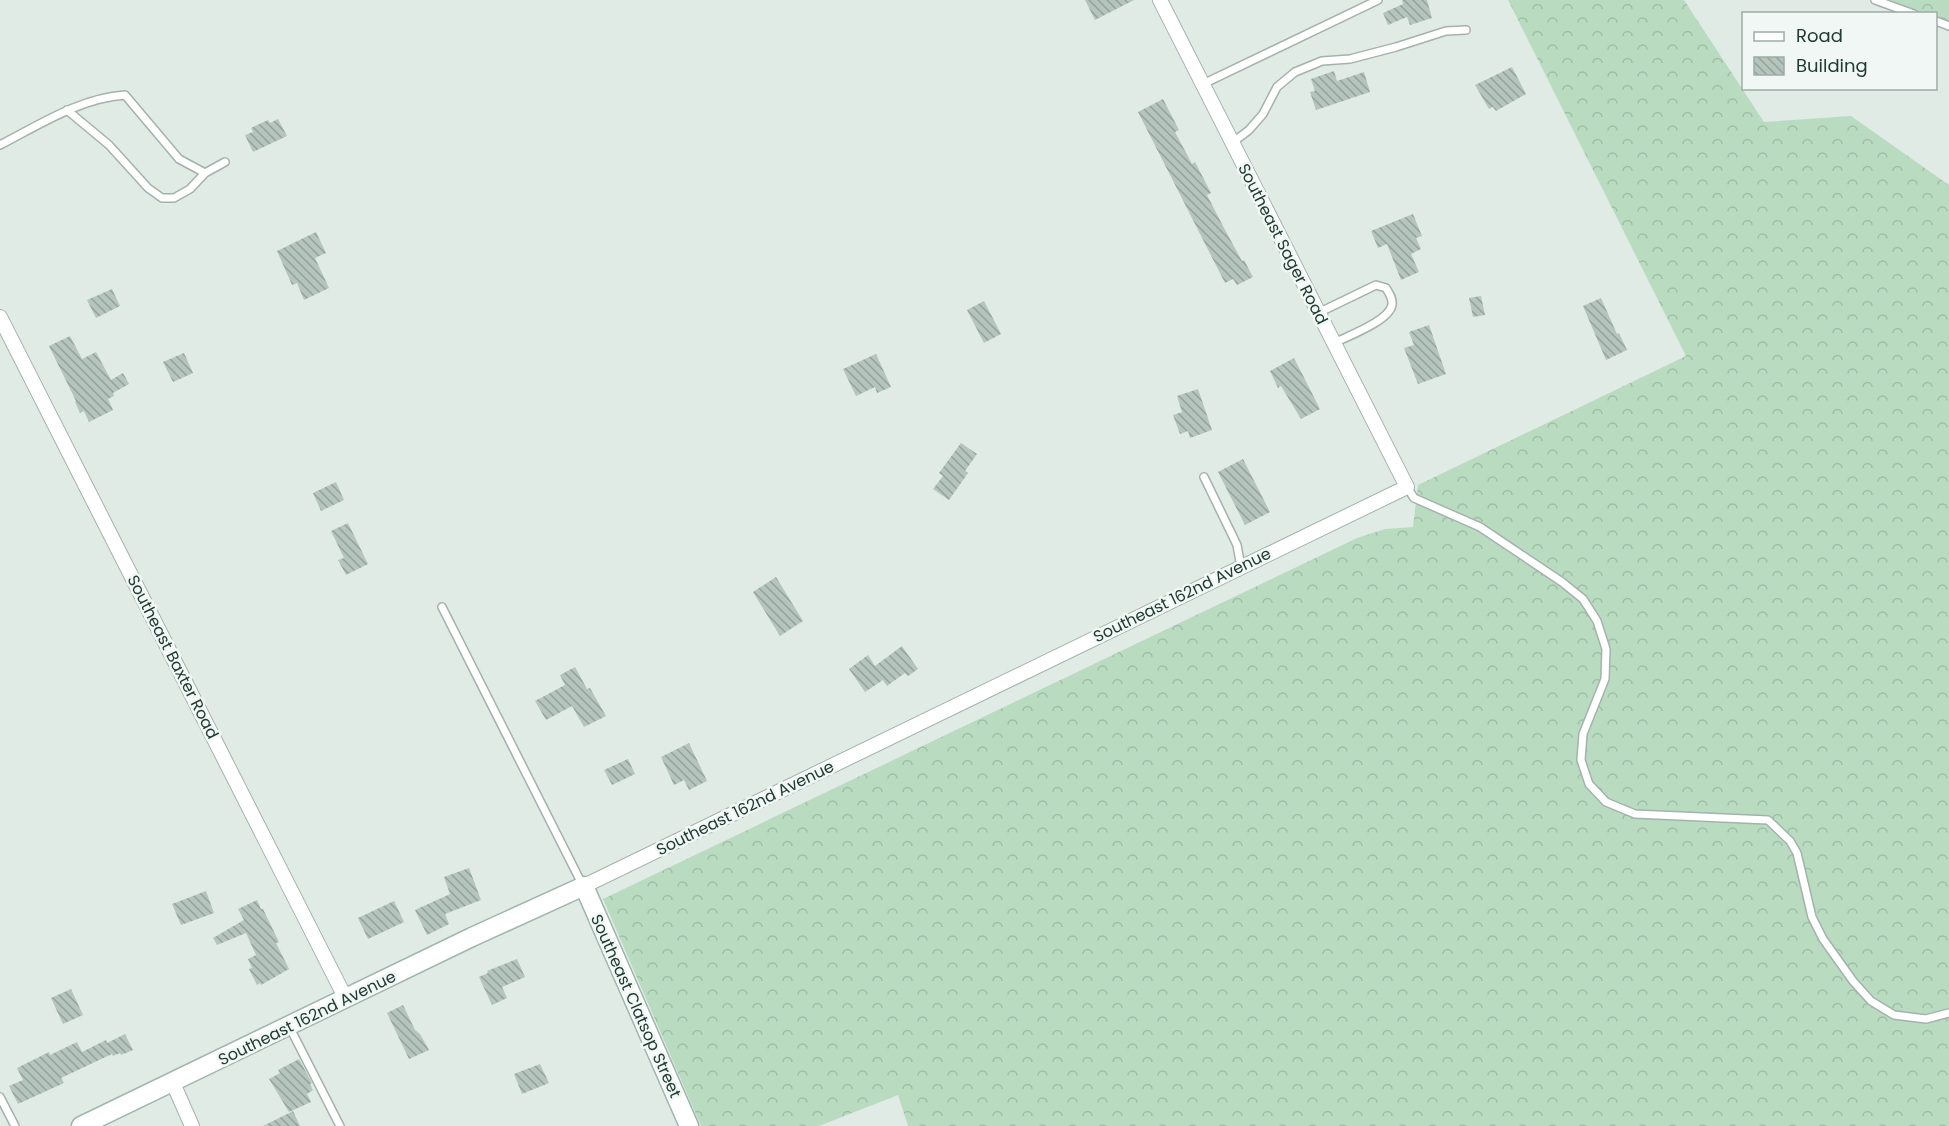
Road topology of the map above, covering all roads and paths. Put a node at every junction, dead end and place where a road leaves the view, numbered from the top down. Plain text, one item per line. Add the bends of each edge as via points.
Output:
1 (1160, 0) edge
2 (1378, 0) edge
3 (1875, 0) edge
4 (1908, 12) edge
5 (1466, 30) dead end
6 (1203, 84) junction
7 (68, 110) junction
8 (1232, 143) junction
9 (0, 146) edge
10 (225, 162) dead end
11 (205, 173) junction
12 (1318, 313) junction
13 (0, 317) edge
14 (1334, 343) junction
15 (1204, 477) dead end
16 (1407, 487) junction
17 (1241, 567) junction
18 (442, 607) dead end
19 (584, 886) junction
20 (346, 999) junction
21 (1949, 1013) edge
22 (289, 1026) junction
23 (173, 1083) junction
24 (0, 1097) edge
25 (15, 1126) edge
26 (81, 1126) edge
27 (192, 1126) edge
28 (340, 1126) edge
29 (689, 1126) edge

1 - 6 street, Southeast Sager Road
2 - 6 lane
3 - 4 lane
5 - 8 lane via 1446,31 1350,59 1322,61 1294,72 1277,87 1263,114
6 - 8 street, Southeast Sager Road
7 - 9 lane
7 - 11 lane via 105,96 124,95 179,159
7 - 11 lane via 162,198 174,198 190,189
8 - 12 street, Southeast Sager Road
10 - 11 lane
12 - 14 street, Southeast Sager Road
12 - 14 lane via 1376,285 1386,288 1391,297 1392,306 1384,317
13 - 20 street, Southeast Baxter Road
14 - 16 street, Southeast Sager Road
15 - 17 lane via 1237,545
16 - 17 street, Southeast 162nd Avenue
16 - 21 lane via 1414,498 1480,526 1562,582 1583,599 1597,621 1606,649 1605,678 1583,734 1581,760 1589,784 1606,802 1635,814 1768,820 1797,853 1812,917 1823,939 1871,1001 1894,1015 1926,1019
17 - 19 street, Southeast 162nd Avenue
18 - 19 lane
19 - 20 street, Southeast 162nd Avenue
19 - 29 street, Southeast Clatsop Street
20 - 22 street, Southeast 162nd Avenue
22 - 23 street, Southeast 162nd Avenue
22 - 28 lane
23 - 26 street, Southeast 162nd Avenue
23 - 27 street
24 - 25 lane

